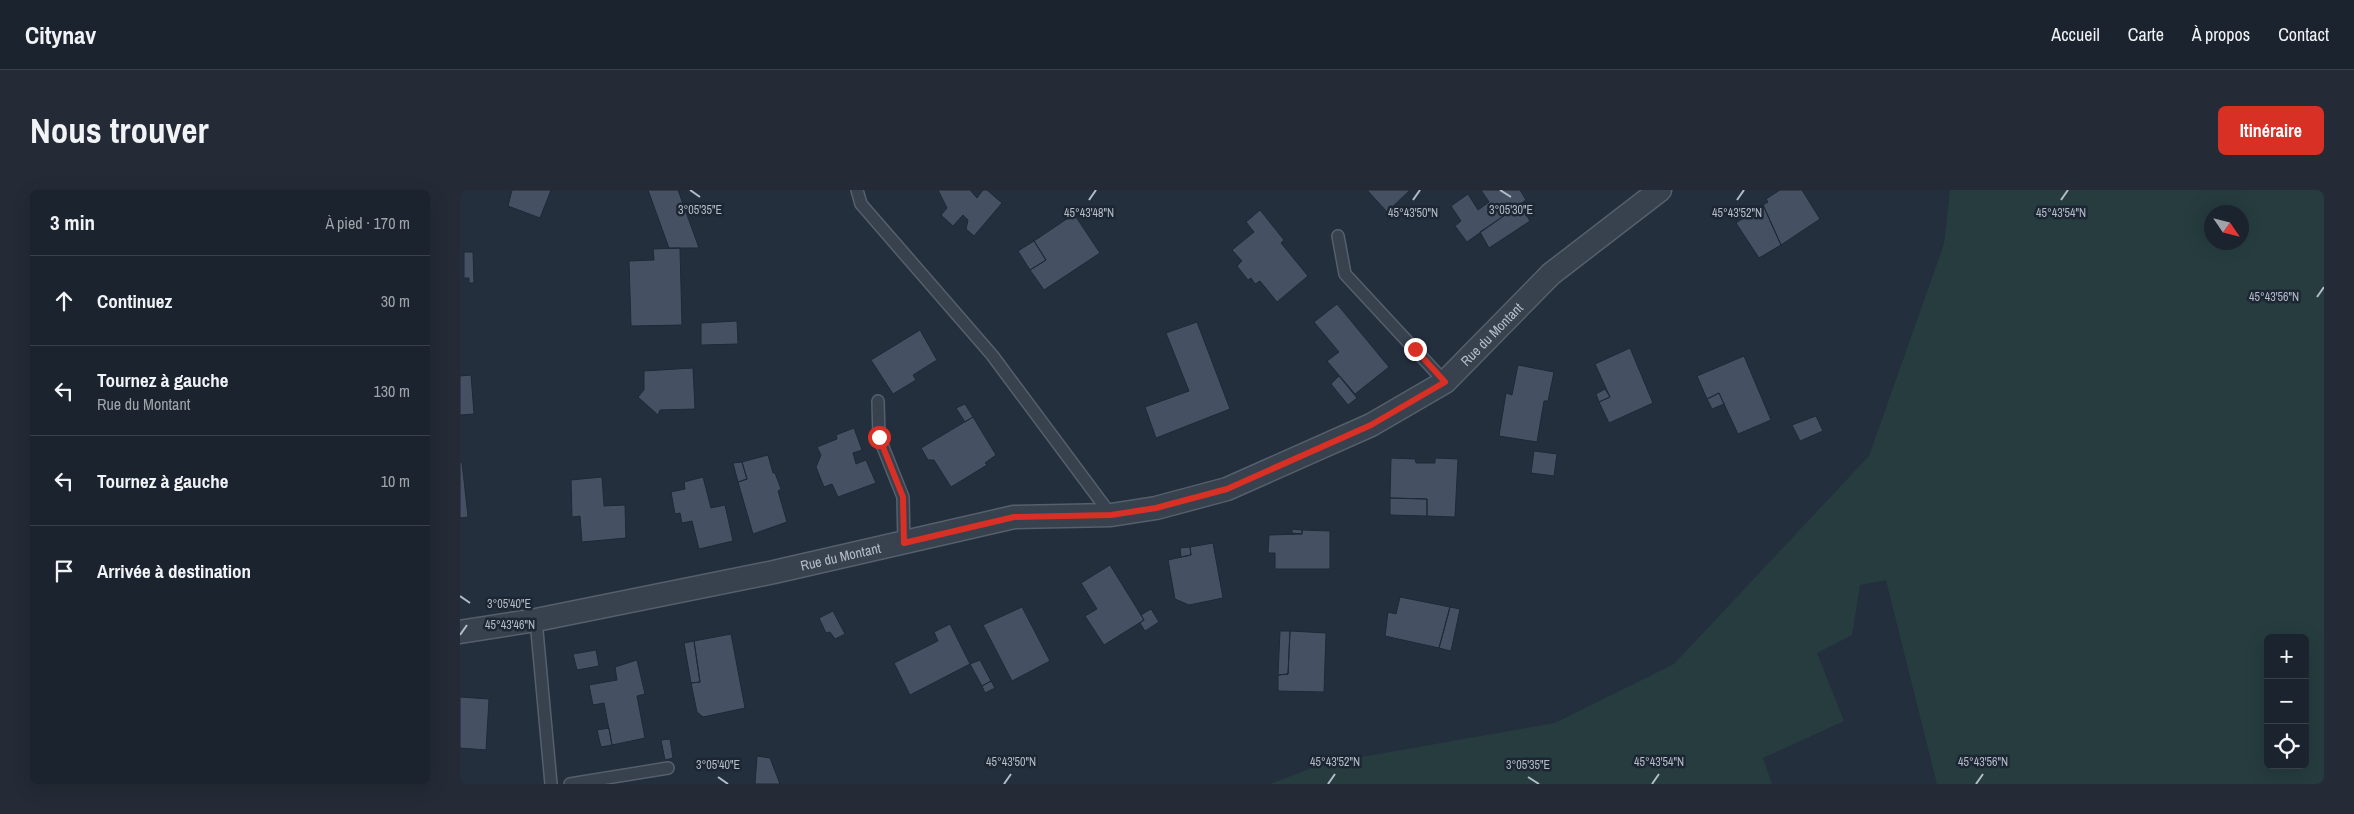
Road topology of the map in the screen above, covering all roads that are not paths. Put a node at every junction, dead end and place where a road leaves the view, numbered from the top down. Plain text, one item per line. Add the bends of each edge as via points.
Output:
1 (857, 190) edge
2 (1660, 190) edge
3 (1338, 236) dead end
4 (1445, 382) junction
5 (878, 401) dead end
6 (1111, 515) junction
7 (904, 543) junction
8 (536, 620) junction
9 (460, 632) edge
10 (668, 768) dead end
11 (551, 784) edge
12 (570, 784) edge

1 - 6 lane via 861,204 992,355
2 - 4 street, Rue du Montant via 1550,274
3 - 4 lane via 1346,274
4 - 6 street, Rue du Montant via 1371,425 1227,489 1156,508
5 - 7 lane via 879,437 903,497
6 - 7 street, Rue du Montant via 1014,517
7 - 8 street, Rue du Montant
8 - 9 street, Rue du Montant
8 - 11 lane
10 - 12 lane

